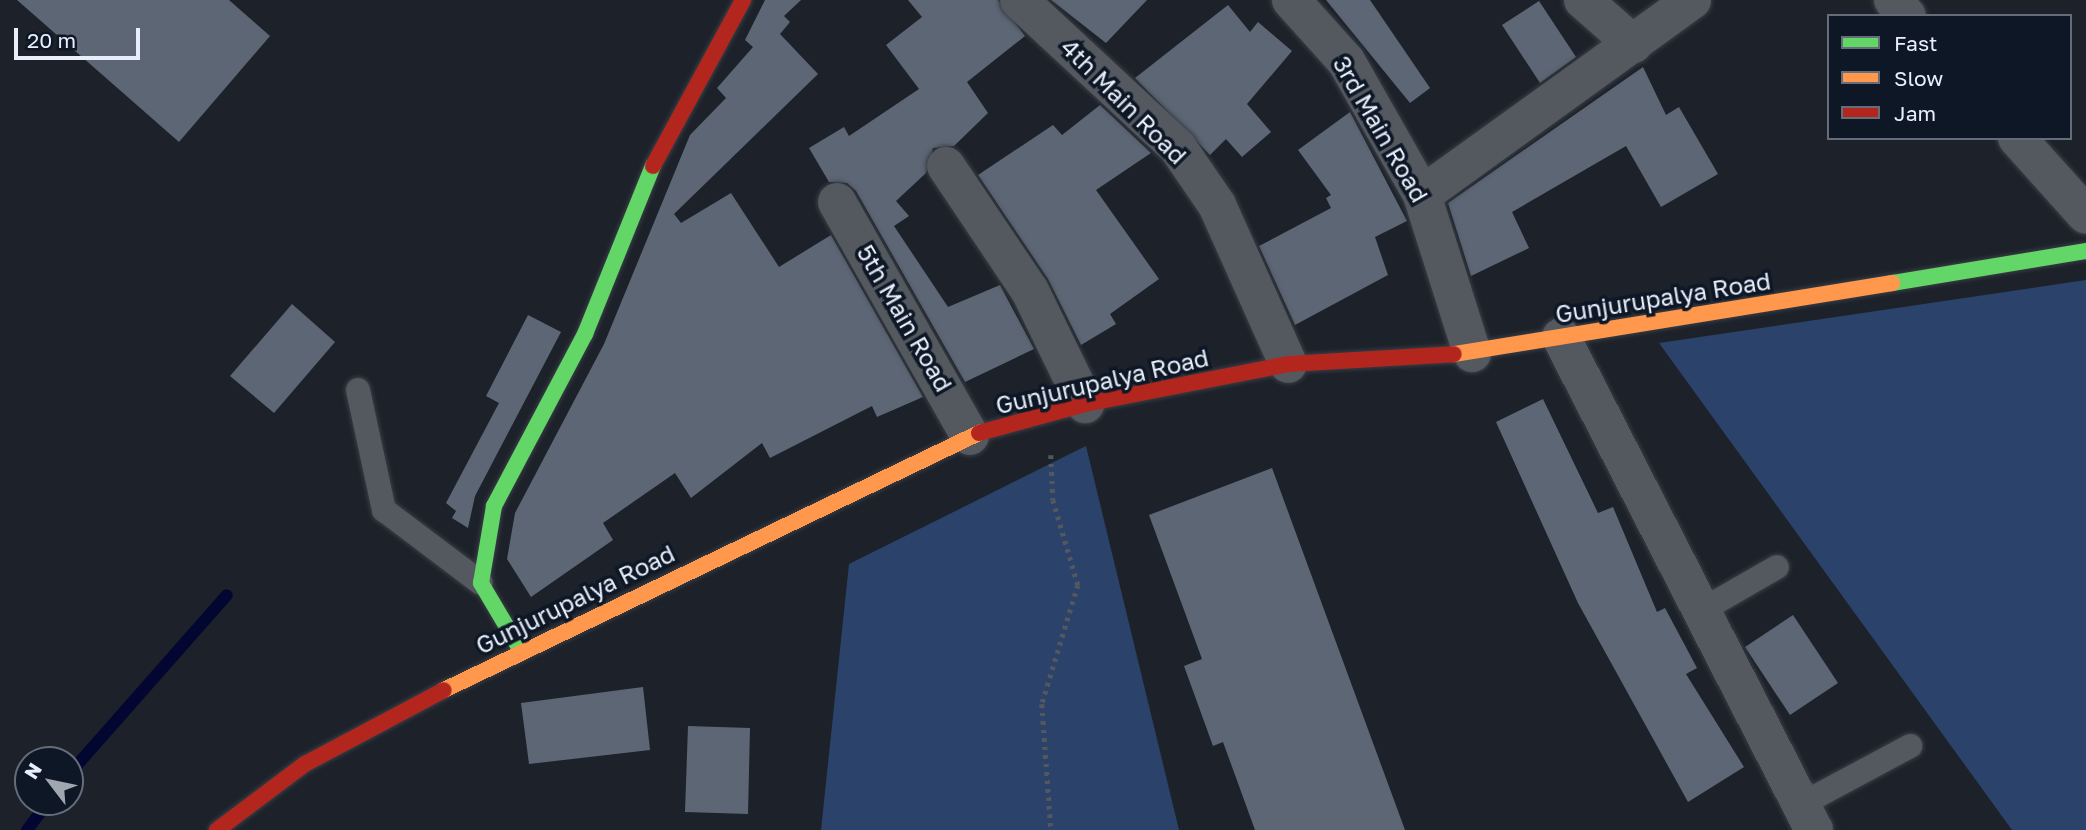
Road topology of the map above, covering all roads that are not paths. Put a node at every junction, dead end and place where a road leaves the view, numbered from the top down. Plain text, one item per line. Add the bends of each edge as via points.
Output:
1 (743, 0) edge
2 (1019, 0) edge
3 (1291, 0) edge
4 (1583, 0) edge
5 (1692, 0) edge
6 (1893, 0) edge
7 (1905, 14) edge
8 (1633, 44) junction
9 (2019, 140) edge
10 (946, 166) dead end
11 (1422, 195) junction
12 (837, 202) dead end
13 (2086, 215) edge
14 (2086, 251) edge
15 (1561, 337) junction
16 (1472, 353) junction
17 (1288, 364) junction
18 (358, 390) dead end
19 (1085, 404) junction
20 (970, 436) junction
21 (1777, 567) dead end
22 (481, 583) junction
23 (1704, 609) junction
24 (520, 649) junction
25 (1909, 746) dead end
26 (1808, 817) edge
27 (217, 830) edge

1 - 22 street via 670,125 585,334 494,506
2 - 17 street, 4th Main Road via 1178,148 1217,205
3 - 11 street, 3rd Main Road via 1346,61
4 - 8 street
5 - 8 street
6 - 7 street
8 - 11 street
9 - 13 street
10 - 19 street via 1030,291
11 - 16 street, 3rd Main Road
12 - 20 street, 5th Main Road via 918,334
14 - 15 street, Gunjurupalya Road
15 - 16 street, Gunjurupalya Road
15 - 23 street
16 - 17 street, Gunjurupalya Road
17 - 19 street, Gunjurupalya Road
18 - 22 lane via 384,510
19 - 20 street, Gunjurupalya Road
20 - 24 street, Gunjurupalya Road
21 - 23 lane
22 - 24 street
23 - 26 street
24 - 27 street, Gunjurupalya Road via 305,764
25 - 26 lane

